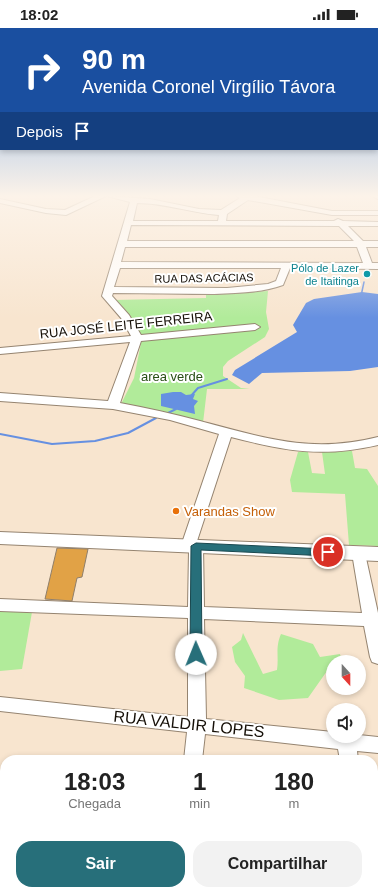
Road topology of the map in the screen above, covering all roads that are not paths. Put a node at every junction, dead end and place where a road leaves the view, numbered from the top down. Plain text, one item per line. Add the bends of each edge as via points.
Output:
1 (125, 236) edge
2 (353, 236) edge
3 (360, 243) junction
4 (123, 244) junction
5 (378, 244) edge
6 (116, 265) junction
7 (286, 266) junction
8 (373, 266) edge
9 (109, 290) junction
10 (255, 327) dead end
11 (137, 337) junction
12 (0, 351) edge
13 (0, 397) edge
14 (113, 405) junction
15 (226, 432) junction
16 (378, 442) edge
17 (0, 538) edge
18 (192, 546) junction
19 (359, 553) junction
20 (378, 554) edge
21 (0, 605) edge
22 (195, 613) junction
23 (375, 620) edge
24 (378, 657) edge
25 (0, 704) edge
26 (196, 725) junction
27 (326, 739) edge
28 (347, 743) edge
29 (362, 743) edge
30 (378, 745) edge
31 (193, 755) edge
32 (348, 755) edge

1 - 4 street
2 - 3 street
3 - 4 street
3 - 5 street
3 - 8 street
4 - 6 street
6 - 7 street
6 - 9 street
7 - 8 street
7 - 9 street, RUA DAS ACÁCIAS via 280,284 268,288 217,291
9 - 11 street via 109,299 125,317
10 - 11 street, RUA JOSÉ LEITE FERREIRA
11 - 12 street, RUA JOSÉ LEITE FERREIRA
11 - 14 street
13 - 14 street
14 - 15 street
15 - 16 street via 296,448
15 - 18 street
17 - 18 main road
18 - 19 main road
18 - 22 street
19 - 20 main road
19 - 23 street
21 - 22 street
22 - 23 street
22 - 26 street
23 - 24 street
25 - 26 street, RUA VALDIR LOPES
26 - 27 street, RUA VALDIR LOPES
26 - 31 street
28 - 32 street
29 - 30 street, RUA VALDIR LOPES

